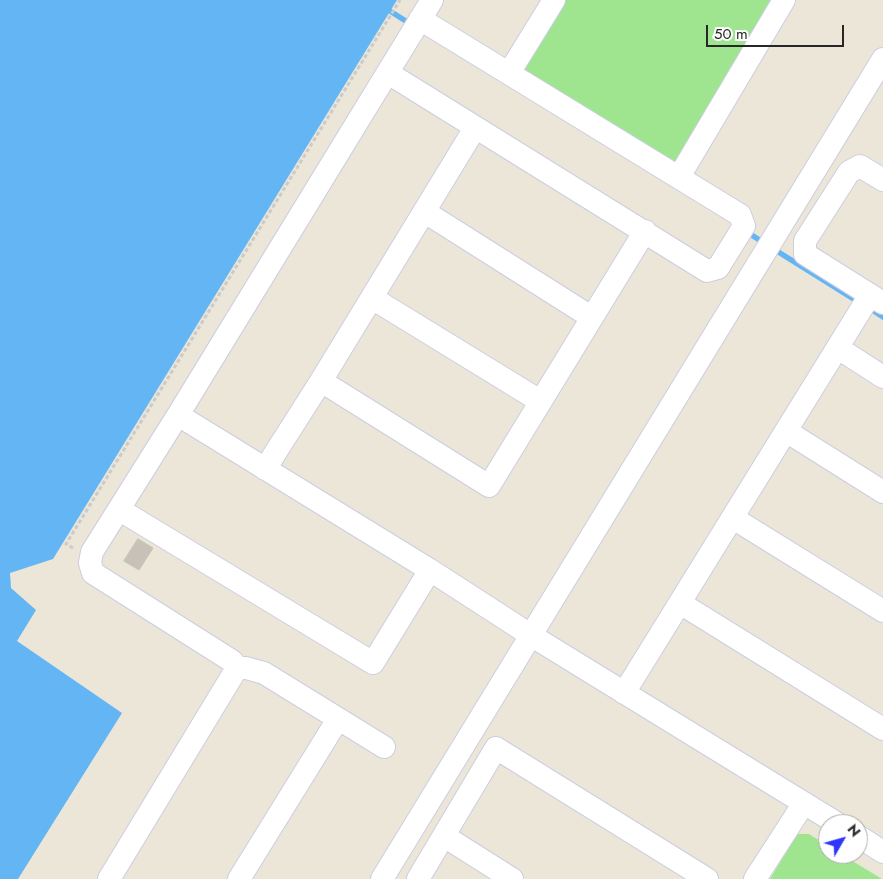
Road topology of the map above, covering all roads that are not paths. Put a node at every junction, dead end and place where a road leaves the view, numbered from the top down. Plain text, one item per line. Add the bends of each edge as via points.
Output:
1 (432, 0) edge
2 (554, 0) edge
3 (784, 0) edge
4 (420, 19) junction
5 (883, 59) edge
6 (509, 72) junction
7 (388, 73) junction
8 (475, 128) junction
9 (679, 176) junction
10 (883, 180) edge
11 (425, 212) junction
12 (645, 231) junction
13 (372, 298) junction
14 (877, 299) edge
15 (591, 317) junction
16 (838, 348) junction
17 (883, 377) edge
18 (321, 381) junction
19 (540, 401) junction
20 (178, 415) junction
21 (786, 431) junction
22 (265, 469) junction
23 (883, 492) edge
24 (120, 510) junction
25 (733, 518) junction
26 (430, 570) junction
27 (680, 603) junction
28 (883, 611) edge
29 (532, 636) junction
30 (237, 668) junction
31 (624, 693) junction
32 (338, 718) junction
33 (883, 728) edge
34 (384, 747) dead end
35 (804, 804) junction
36 (821, 814) edge
37 (444, 836) junction
38 (109, 879) edge
39 (239, 879) edge
40 (382, 879) edge
41 (418, 879) edge
42 (512, 879) edge
43 (707, 879) edge
44 (755, 879) edge

1 - 4 street
2 - 6 street
3 - 9 street
4 - 6 street
4 - 7 street
5 - 29 street
6 - 9 street
7 - 8 street
7 - 20 street
8 - 11 street
8 - 12 street
9 - 12 street via 740,215 744,226 739,235 718,268 707,271
10 - 14 street via 860,166 849,172 805,241 805,254
11 - 13 street
11 - 15 street
12 - 15 street
13 - 18 street
13 - 19 street
14 - 16 street
15 - 19 street
16 - 17 street
16 - 21 street
18 - 19 street via 489,486
18 - 22 street
20 - 22 street
20 - 24 street
21 - 23 street
21 - 25 street
22 - 26 street
24 - 26 street via 373,663
24 - 30 street via 92,552 93,573 232,661
25 - 27 street
25 - 28 street
26 - 29 street
27 - 31 street
27 - 33 street
29 - 31 street
29 - 40 street
30 - 32 street via 264,674
30 - 38 street
31 - 35 street
32 - 34 street
32 - 39 street
35 - 36 street
35 - 44 street
37 - 41 street
37 - 42 street
37 - 43 street via 496,748

